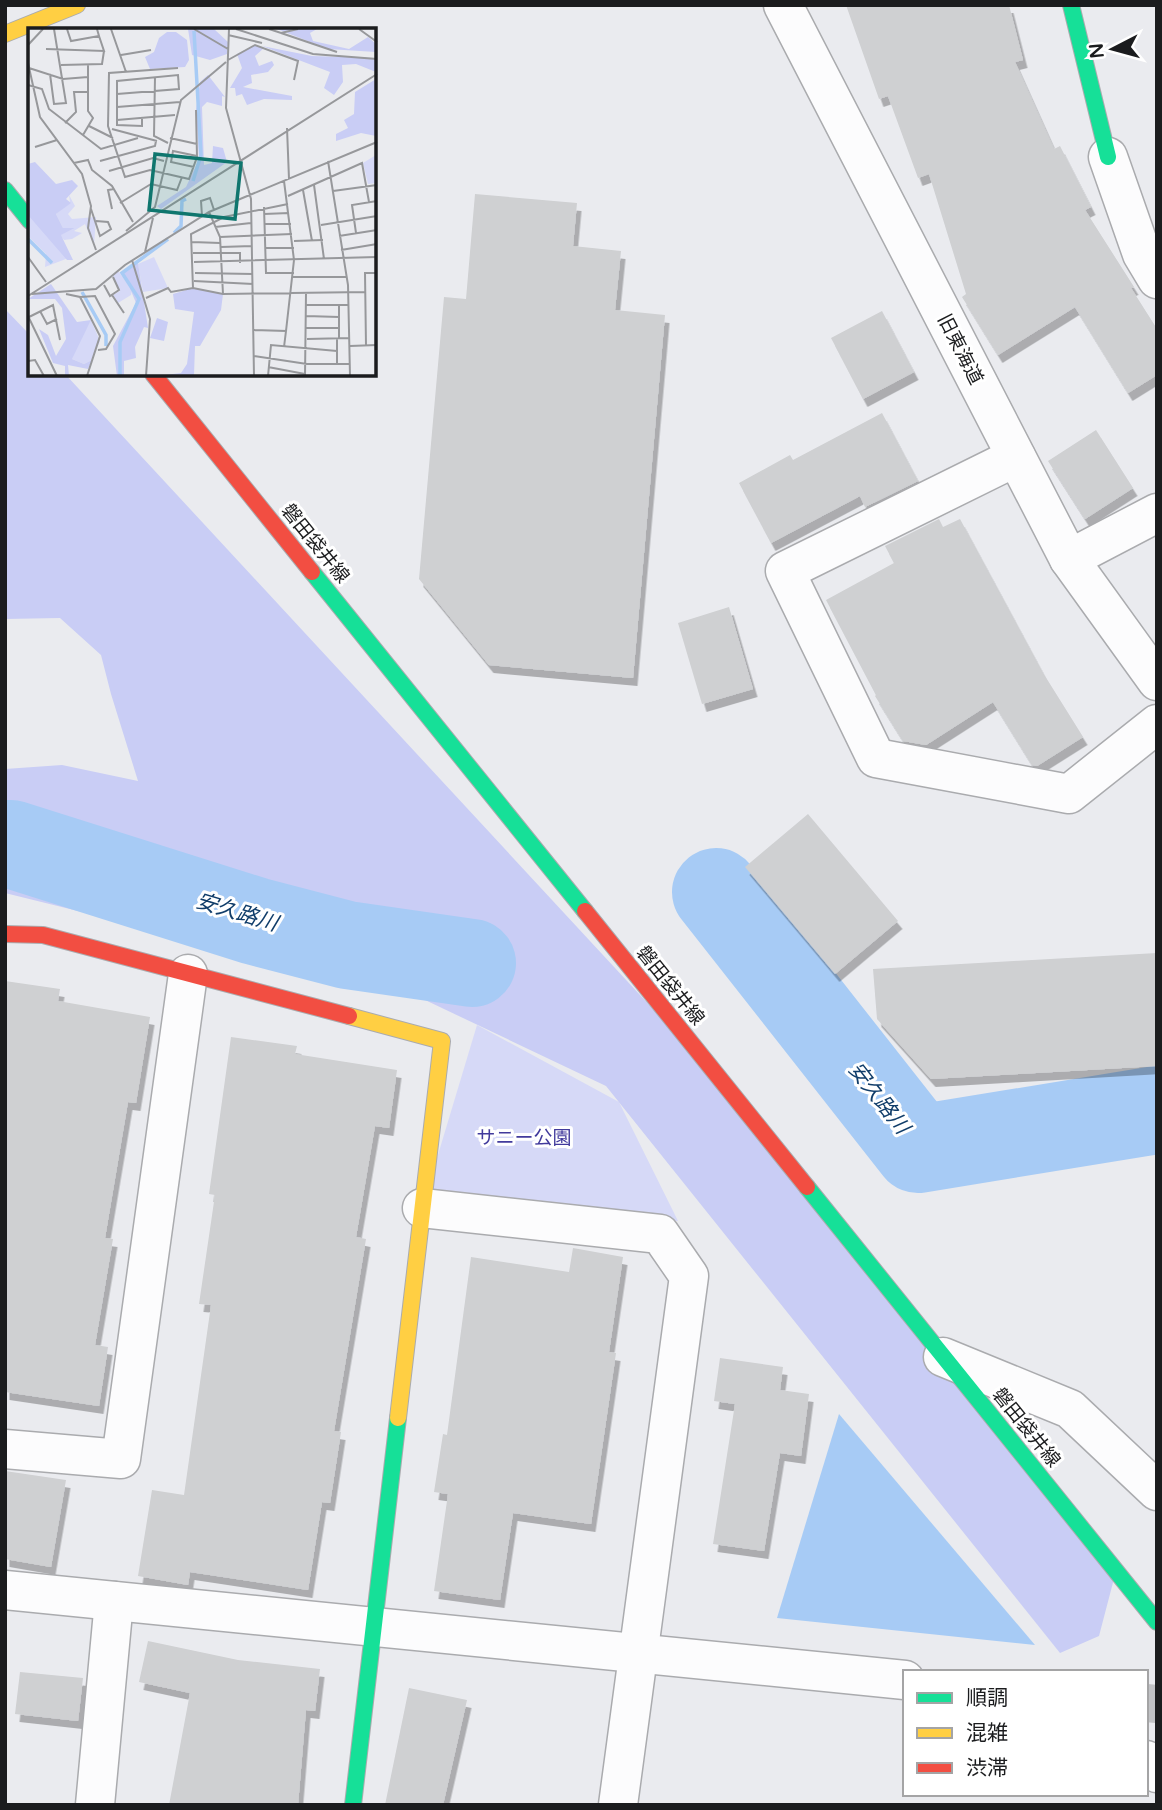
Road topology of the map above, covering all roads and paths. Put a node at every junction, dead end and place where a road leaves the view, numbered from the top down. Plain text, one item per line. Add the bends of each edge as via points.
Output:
1 (76, 5) edge
2 (783, 5) edge
3 (1071, 5) edge
4 (5, 34) edge
5 (1108, 158) joint
6 (5, 190) edge
7 (28, 219) edge
8 (1157, 279) edge
9 (155, 376) edge
10 (1016, 457) junction
11 (1157, 513) edge
12 (1069, 559) junction
13 (1157, 681) edge
14 (1157, 724) edge
15 (5, 934) edge
16 (188, 974) junction
17 (422, 1208) junction
18 (943, 1357) junction
19 (5, 1449) edge
20 (1157, 1491) edge
21 (5, 1590) edge
22 (114, 1601) junction
23 (1157, 1622) edge
24 (374, 1628) junction
25 (638, 1654) junction
26 (903, 1680) edge
27 (95, 1805) edge
28 (353, 1805) edge
29 (618, 1805) edge

1 - 4 main road
2 - 10 street, 旧東海道
3 - 5 main road
5 - 8 street via 1142,254
6 - 7 main road
9 - 18 main road, 磐田袋井線
10 - 12 street, 旧東海道
10 - 14 street via 785,571 876,758 1069,794
11 - 12 street
12 - 13 street, 旧東海道
15 - 16 main road via 43,935
16 - 17 main road via 442,1041
16 - 19 street via 121,1459
17 - 24 main road
17 - 25 street via 660,1234 689,1276
18 - 20 street via 1069,1409
18 - 23 main road, 磐田袋井線
21 - 22 street
22 - 24 street
22 - 27 street
24 - 25 street
24 - 28 main road
25 - 26 street
25 - 29 street

